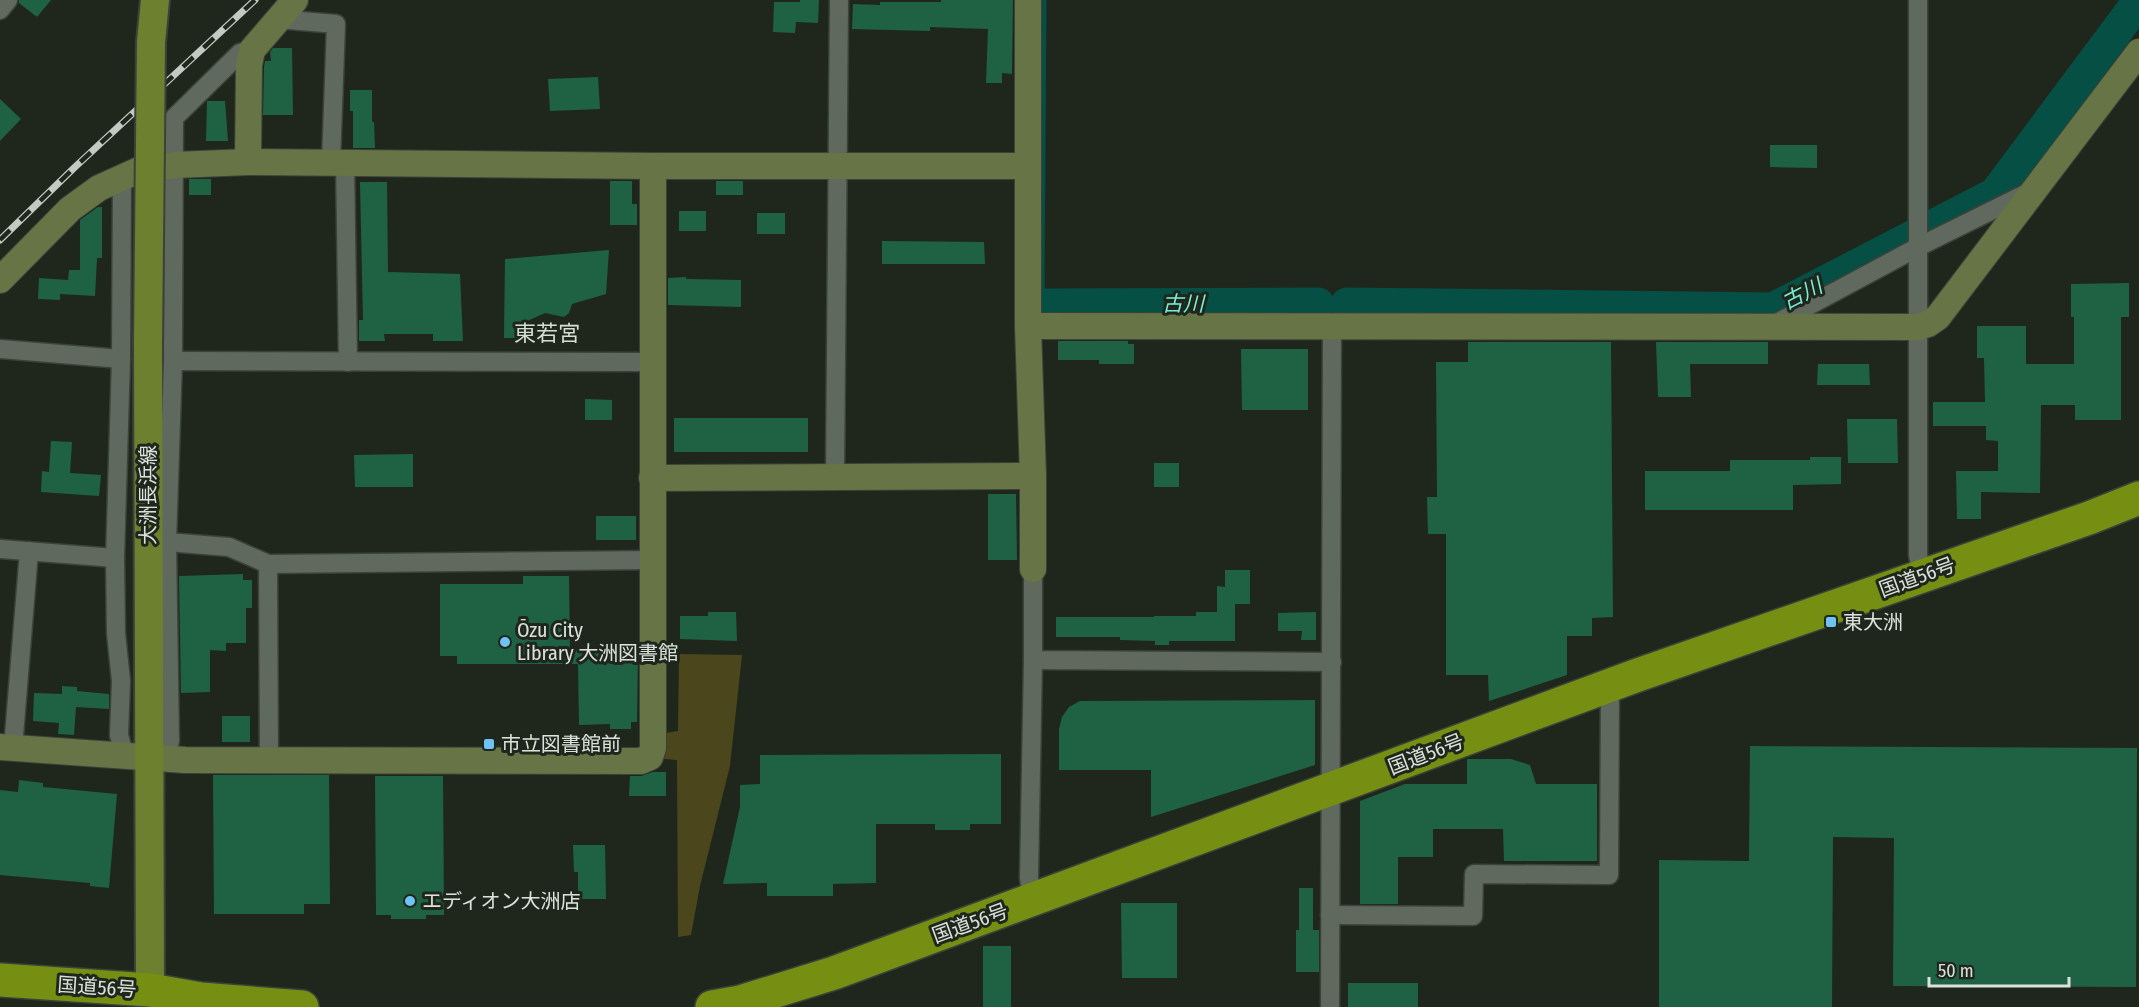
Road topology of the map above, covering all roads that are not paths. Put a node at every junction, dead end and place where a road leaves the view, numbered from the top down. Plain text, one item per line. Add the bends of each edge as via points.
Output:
1 (8, 0) edge
2 (154, 0) edge
3 (295, 0) edge
4 (839, 0) edge
5 (1028, 0) edge
6 (1918, 0) edge
7 (0, 10) edge
8 (278, 19) junction
9 (252, 50) junction
10 (2139, 52) edge
11 (248, 162) junction
12 (338, 162) junction
13 (175, 165) junction
14 (653, 166) junction
15 (1028, 166) junction
16 (837, 167) junction
17 (122, 178) junction
18 (2032, 191) junction
19 (1918, 247) junction
20 (0, 280) edge
21 (1028, 326) junction
22 (1332, 327) junction
23 (1769, 327) junction
24 (1918, 327) junction
25 (0, 349) edge
26 (121, 359) junction
27 (173, 361) junction
28 (348, 362) junction
29 (653, 362) junction
30 (836, 476) junction
31 (652, 477) junction
32 (1033, 477) junction
33 (2139, 498) edge
34 (167, 542) junction
35 (0, 549) edge
36 (28, 552) junction
37 (115, 558) junction
38 (652, 560) junction
39 (268, 564) junction
40 (1033, 569) joint
41 (1922, 575) junction
42 (1033, 660) junction
43 (1332, 662) junction
44 (1610, 685) junction
45 (6, 748) edge
46 (146, 758) junction
47 (269, 760) junction
48 (1332, 789) junction
49 (1032, 900) junction
50 (1330, 915) junction
51 (0, 980) edge
52 (150, 999) edge
53 (731, 1005) edge
54 (302, 1007) edge
55 (1330, 1007) edge

1 - 7 street
2 - 46 main road, 大洲長浜線, bridge
3 - 8 street
4 - 16 street
5 - 15 street
6 - 19 street
8 - 9 street
8 - 12 street via 336,24
9 - 11 street
9 - 13 street via 240,53 174,118
10 - 18 street
11 - 12 street
11 - 13 street
12 - 14 street
12 - 28 street
13 - 17 street via 141,169
13 - 27 street
14 - 16 street
14 - 29 street
15 - 16 street
15 - 21 street
16 - 30 street
17 - 20 street via 99,188 70,209
17 - 26 street
18 - 19 street
18 - 24 street via 1938,317
19 - 23 street
19 - 24 street
21 - 22 street
21 - 32 street
22 - 23 street
22 - 43 street
23 - 24 street
24 - 41 street via 1918,555
25 - 26 street
26 - 37 street
27 - 28 street
27 - 34 street
28 - 29 street
29 - 31 street
30 - 31 street
30 - 32 street
31 - 38 street
32 - 40 street
33 - 41 highway, 国道56号
34 - 39 street via 229,547
34 - 46 street via 170,741
35 - 36 street
36 - 37 street
36 - 45 street
37 - 46 street via 121,681 119,735
38 - 39 street
38 - 47 street via 650,757 641,761
39 - 47 street
40 - 42 street
41 - 44 highway, 国道56号
42 - 43 street
42 - 49 street via 1029,878
43 - 48 street
44 - 48 highway, 国道56号
44 - 50 street via 1609,875 1474,874 1473,916
45 - 46 street
46 - 47 street
46 - 52 main road, 大洲長浜線
48 - 49 highway, 国道56号
48 - 50 street
49 - 53 highway, 国道56号 via 834,973
50 - 55 street
51 - 52 highway, 国道56号
52 - 54 highway, 国道56号

